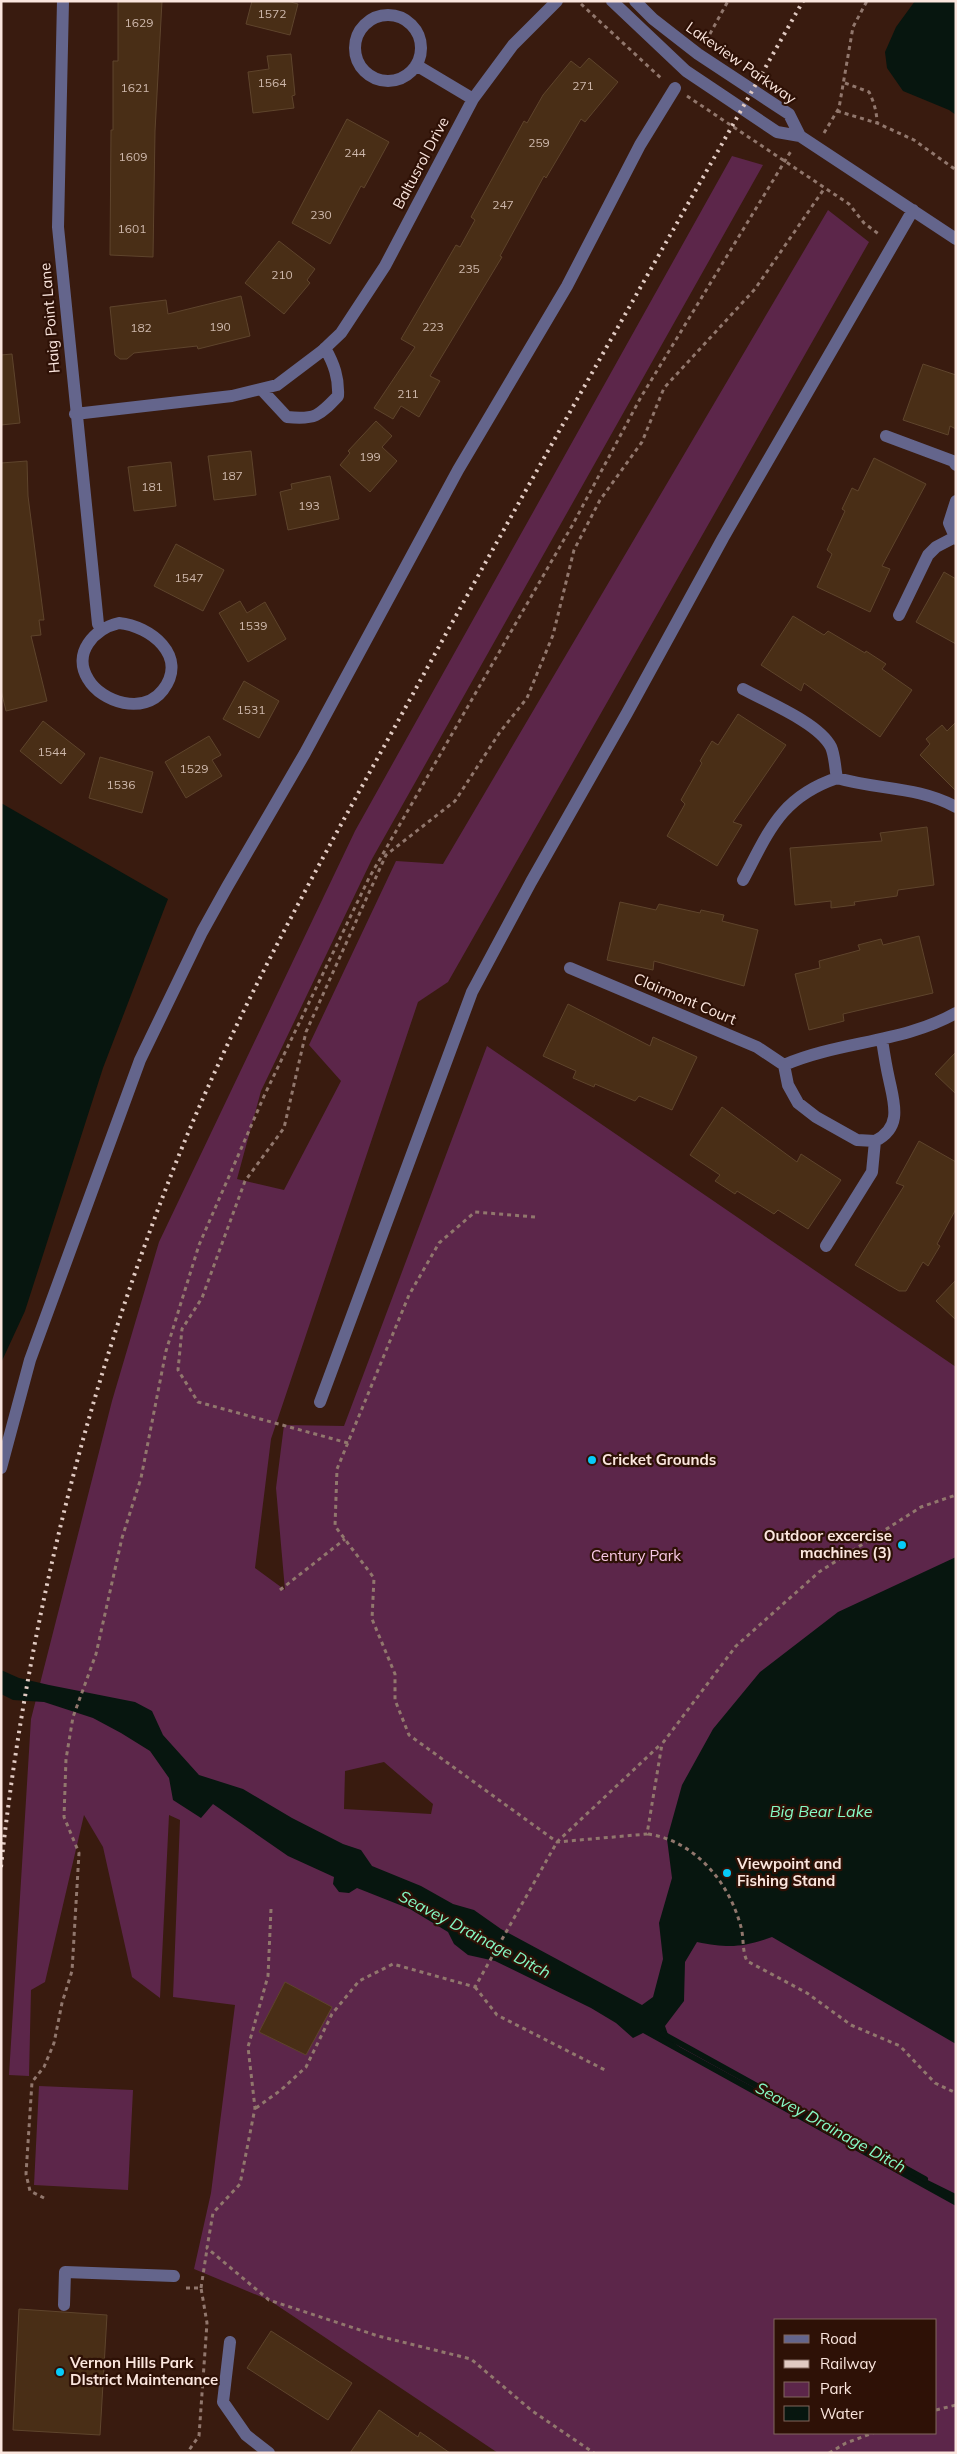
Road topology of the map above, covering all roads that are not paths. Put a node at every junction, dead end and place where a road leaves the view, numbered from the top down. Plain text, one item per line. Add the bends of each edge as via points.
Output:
1 (63, 1) edge
2 (557, 1) edge
3 (612, 1) edge
4 (635, 1) edge
5 (416, 65) junction
6 (675, 88) dead end
7 (473, 99) junction
8 (800, 136) junction
9 (913, 210) junction
10 (956, 239) edge
11 (325, 348) junction
12 (261, 389) junction
13 (75, 414) junction
14 (886, 436) dead end
15 (956, 465) edge
16 (956, 501) edge
17 (955, 538) edge
18 (900, 615) dead end
19 (101, 629) junction
20 (743, 689) dead end
21 (837, 778) junction
22 (956, 807) edge
23 (743, 880) dead end
24 (570, 968) dead end
25 (956, 1013) edge
26 (882, 1040) junction
27 (784, 1065) junction
28 (875, 1140) junction
29 (826, 1246) dead end
30 (320, 1402) dead end
31 (1, 1468) edge
32 (174, 2276) dead end
33 (64, 2305) dead end
34 (230, 2342) dead end
35 (269, 2453) edge

1 - 13 street, Haig Point Lane via 58,227
2 - 7 street, Baltusrol Drive via 513,45
3 - 8 street, Lakeview Parkway via 686,71 777,132
4 - 8 street, Lakeview Parkway via 698,54 789,114
5 - 5 street via 421,49 420,39 407,21 385,15 374,18 358,33 355,55 359,66 375,80 396,81
5 - 7 street
6 - 31 street via 640,144 567,286 458,470 305,754 219,902 140,1060 30,1360
7 - 11 street, Baltusrol Drive via 385,266 341,333
8 - 9 street, Lakeview Parkway
9 - 10 street, Lakeview Parkway
9 - 30 street via 724,538 472,992
11 - 12 street, Baltusrol Drive via 277,385
11 - 12 street via 339,383 338,396 324,411 308,419 287,418
12 - 13 street, Baltusrol Drive via 232,396
13 - 19 street, Haig Point Lane
14 - 15 street via 953,461
16 - 17 street via 948,523
17 - 18 street via 936,547 928,555
19 - 19 street via 88,642 84,654 83,667 95,689 118,702 131,705 154,698 168,679 170,661 163,644 131,624 118,623
20 - 21 street via 820,734 832,749
21 - 22 street via 916,791 936,796
21 - 23 street via 813,786 787,806
24 - 27 street, Clairmont Court via 757,1047
25 - 26 street via 942,1021
26 - 27 street via 808,1055
26 - 28 street via 896,1114 892,1127
27 - 28 street via 788,1085 798,1103 857,1140
28 - 29 street via 872,1172
32 - 33 street via 65,2272
34 - 35 street via 222,2402 246,2435

